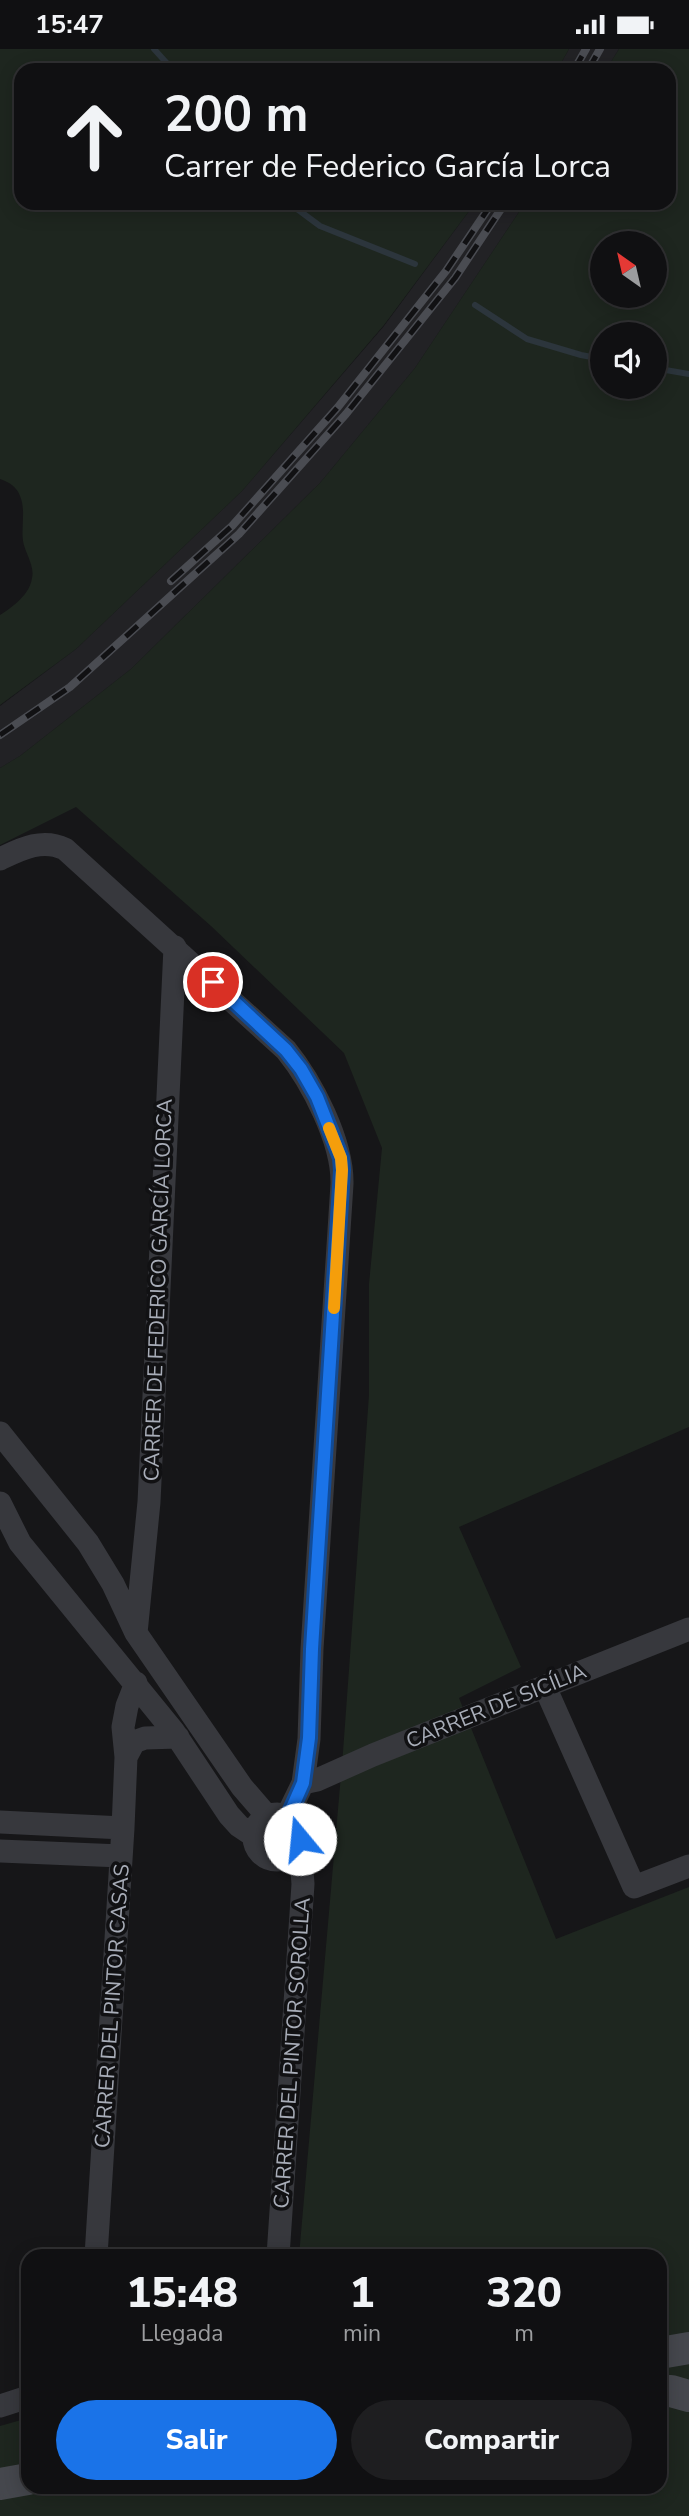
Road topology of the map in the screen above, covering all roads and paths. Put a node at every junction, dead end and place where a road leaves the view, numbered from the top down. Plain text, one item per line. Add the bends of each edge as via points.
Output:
1 (0, 859) edge
2 (175, 947) junction
3 (0, 1433) edge
4 (0, 1503) edge
5 (0, 1521) edge
6 (20, 1543) junction
7 (689, 1629) edge
8 (136, 1633) junction
9 (136, 1683) junction
10 (545, 1687) junction
11 (178, 1737) junction
12 (126, 1757) junction
13 (303, 1783) junction
14 (277, 1816) junction
15 (0, 1822) edge
16 (123, 1828) junction
17 (254, 1836) junction
18 (0, 1851) edge
19 (293, 1853) junction
20 (121, 1856) junction
21 (689, 1866) edge
22 (96, 2249) edge
23 (278, 2249) edge
24 (689, 2348) edge
25 (667, 2352) edge
26 (667, 2391) edge
27 (689, 2396) edge
28 (21, 2399) edge
29 (0, 2406) edge
30 (21, 2480) edge
31 (0, 2484) edge

1 - 2 street via 46,843 65,849
2 - 8 street, CARRER DE FEDERICO GARCÍA LORCA via 149,1502
2 - 13 street via 301,1069 341,1158
3 - 8 street via 89,1543
4 - 6 street
5 - 6 street
6 - 9 street
7 - 10 street, CARRER DE SICÍLIA
8 - 14 street via 242,1787
9 - 11 street
9 - 12 street, CARRER DEL PINTOR CASAS via 123,1727
10 - 13 street, CARRER DE SICÍLIA
10 - 21 street via 634,1887
11 - 12 street via 134,1742
11 - 17 street via 229,1815
12 - 16 street, CARRER DEL PINTOR CASAS
13 - 14 street
14 - 17 street via 258,1825
14 - 19 street via 297,1825 299,1843
15 - 16 street
16 - 20 street, CARRER DEL PINTOR CASAS
17 - 19 street via 266,1857 279,1860
18 - 20 street
19 - 23 street, CARRER DEL PINTOR SOROLLA via 303,1884
20 - 22 street, CARRER DEL PINTOR CASAS
24 - 25 street
26 - 27 street
28 - 29 street
30 - 31 street

